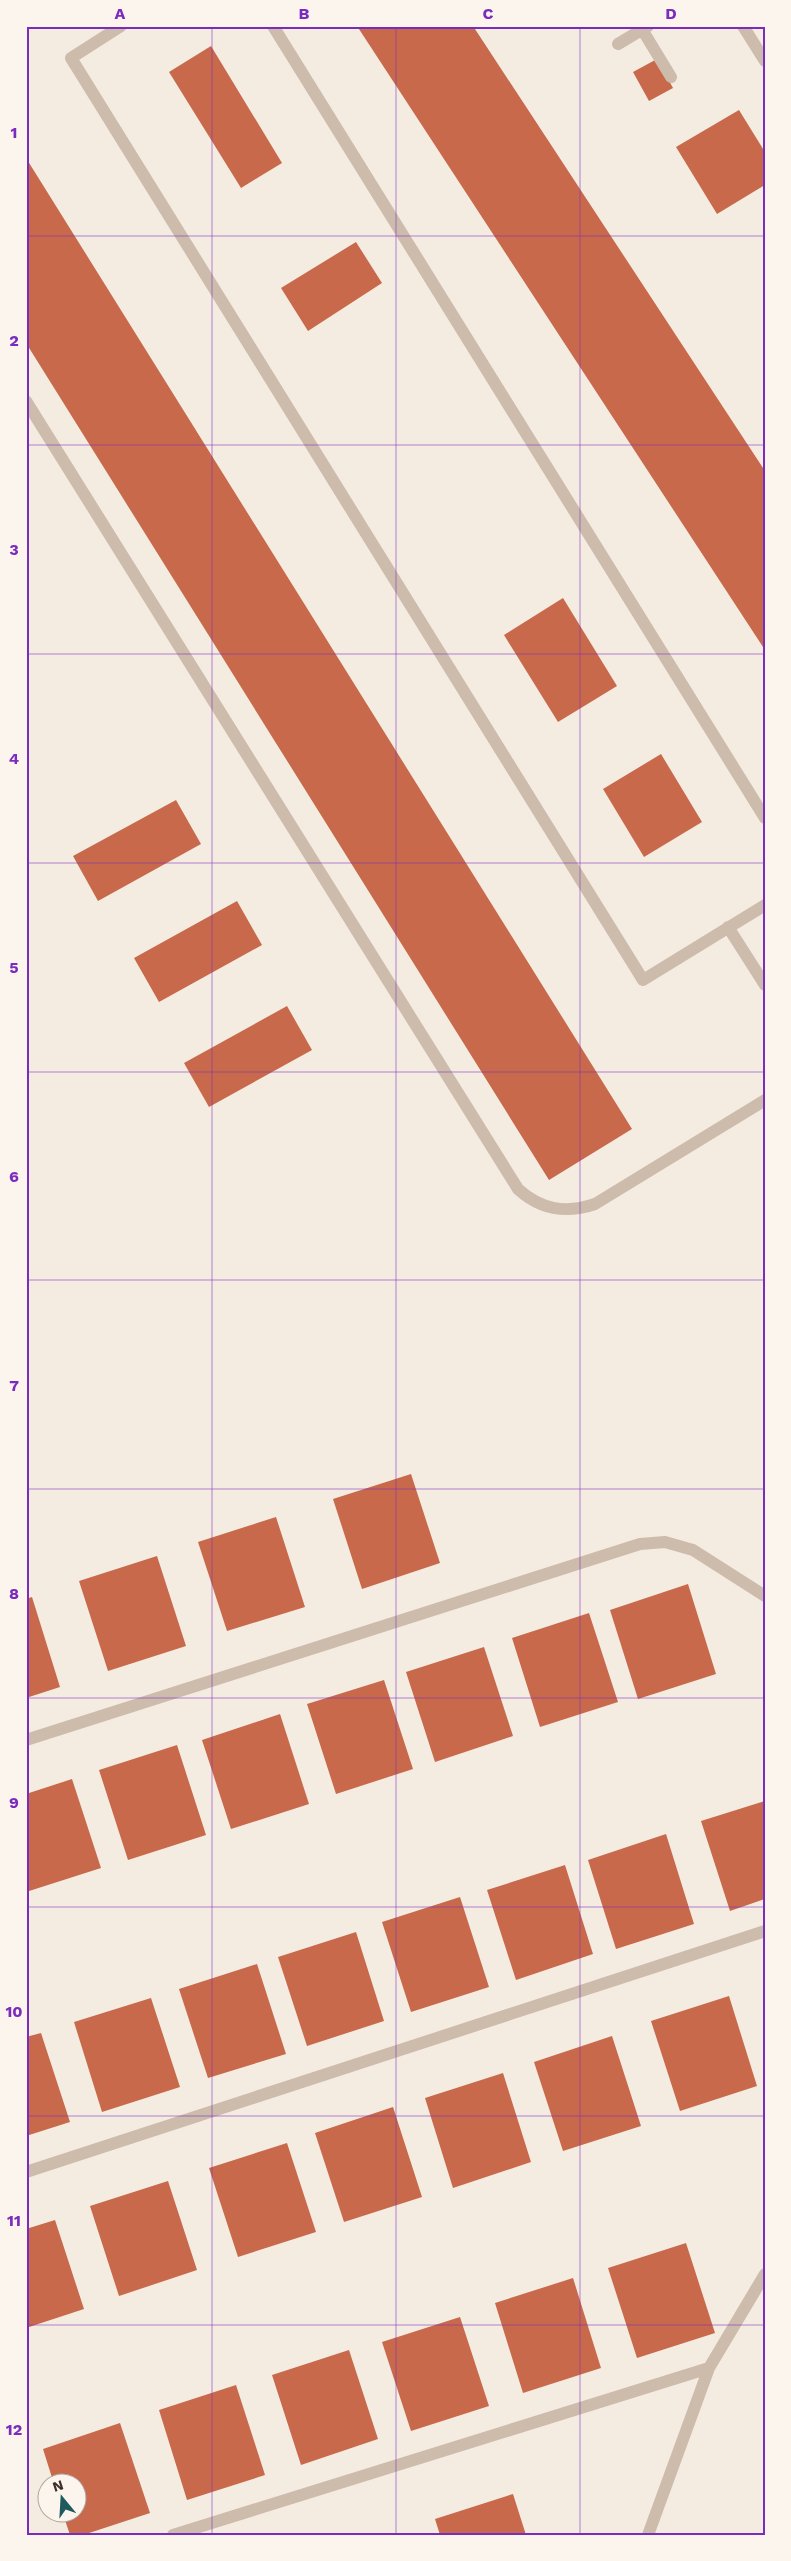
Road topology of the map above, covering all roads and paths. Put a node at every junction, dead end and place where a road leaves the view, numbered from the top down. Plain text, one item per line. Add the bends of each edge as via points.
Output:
1 (121, 26) edge
2 (273, 26) edge
3 (743, 26) edge
4 (643, 27) edge
5 (618, 44) dead end
6 (765, 61) edge
7 (671, 77) dead end
8 (26, 401) edge
9 (765, 818) edge
10 (765, 905) edge
11 (728, 927) junction
12 (765, 985) edge
13 (765, 1100) edge
14 (765, 1596) edge
15 (26, 1740) edge
16 (765, 1931) edge
17 (26, 2172) edge
18 (765, 2274) edge
19 (709, 2368) junction
20 (173, 2535) edge
21 (648, 2535) edge

1 - 11 street via 70,58 643,980
2 - 9 street
3 - 6 street
4 - 5 street
4 - 7 street
8 - 13 street via 518,1189 540,1205 552,1209 574,1210 595,1204
10 - 11 street
11 - 12 street
14 - 15 street via 693,1550 665,1542 640,1544
16 - 17 street
18 - 19 street
19 - 20 street
19 - 21 street

